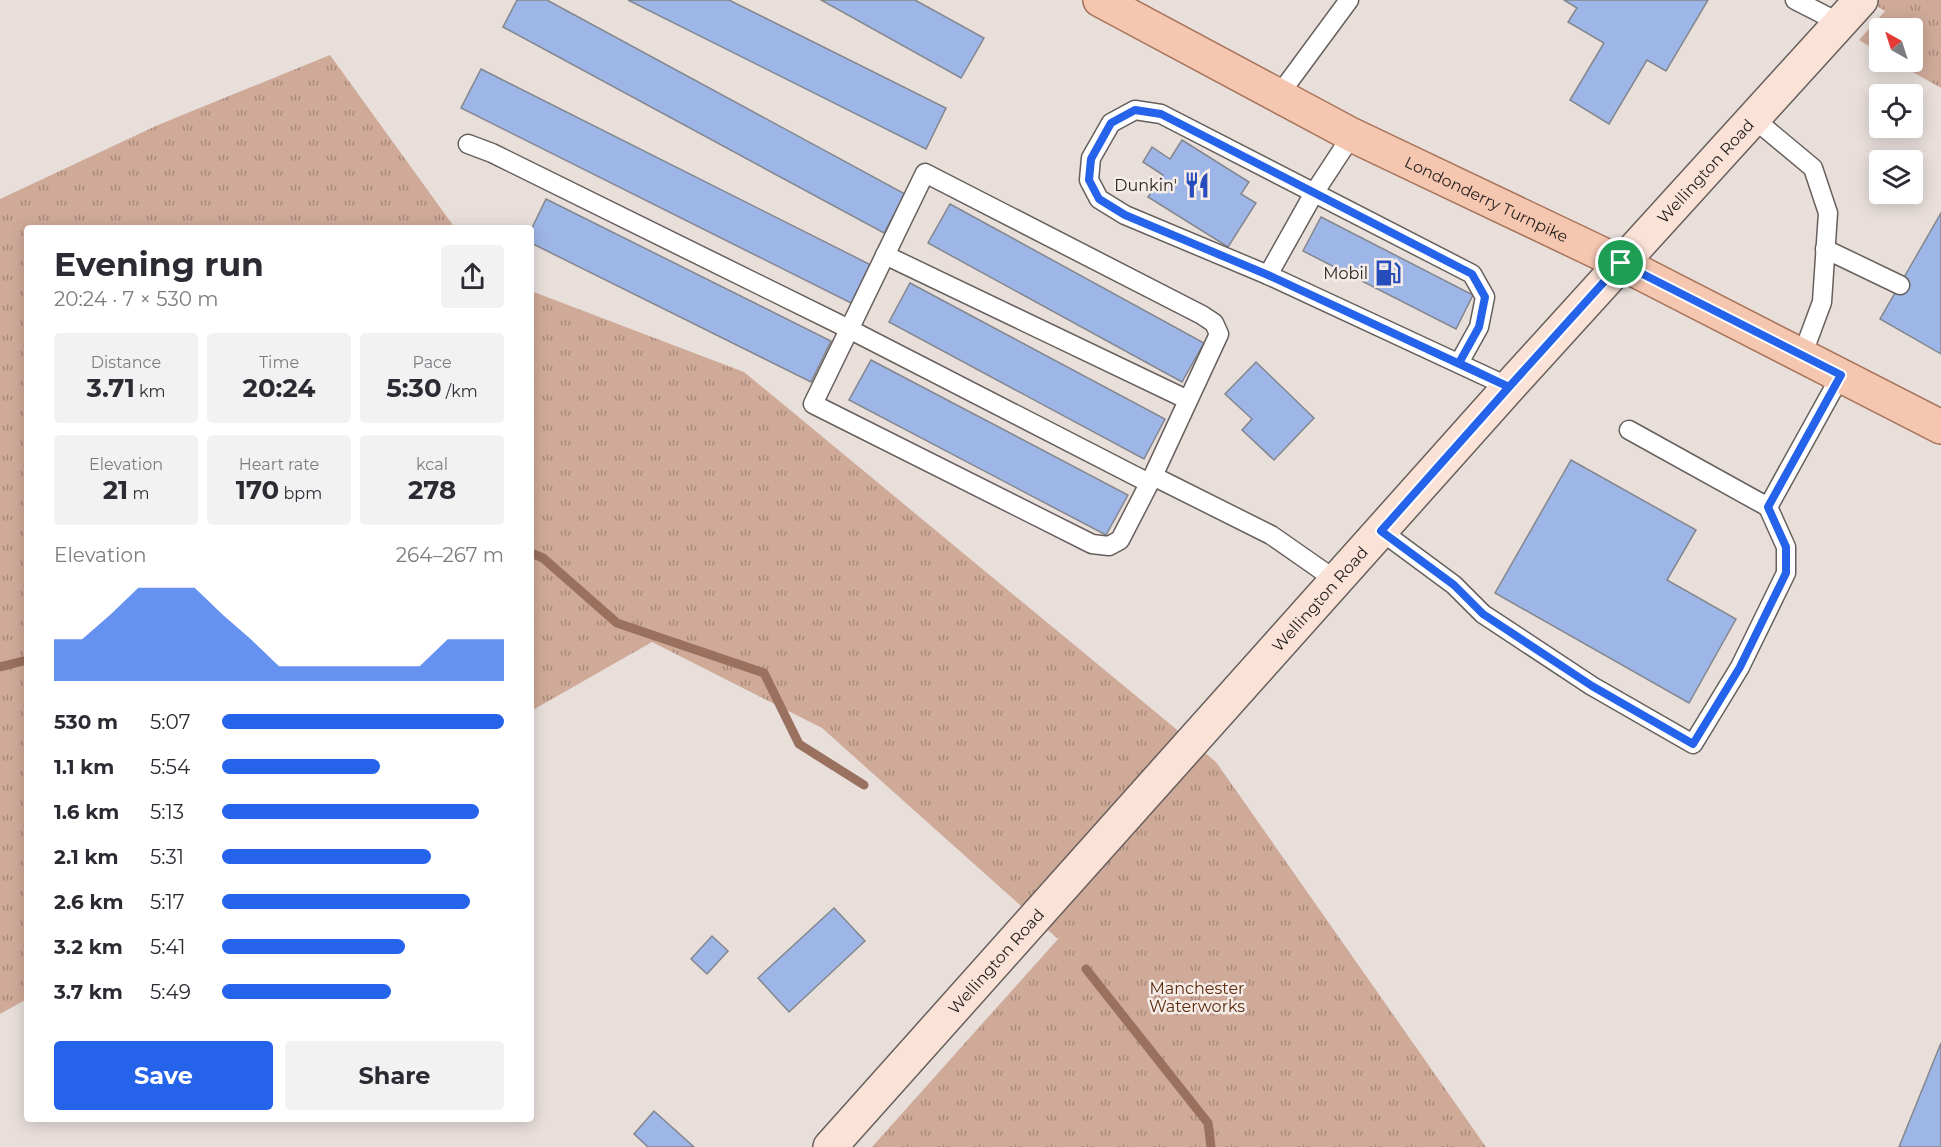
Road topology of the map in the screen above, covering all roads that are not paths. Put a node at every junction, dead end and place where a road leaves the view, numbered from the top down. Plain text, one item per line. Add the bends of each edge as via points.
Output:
1 (1100, 0) edge
2 (1349, 0) edge
3 (1795, 0) edge
4 (1851, 12) edge
5 (1280, 95) junction
6 (1753, 118) junction
7 (1352, 135) junction
8 (468, 144) dead end
9 (1314, 193) junction
10 (1825, 249) junction
11 (885, 255) junction
12 (1621, 263) junction
13 (1268, 275) junction
14 (1900, 285) dead end
15 (849, 329) junction
16 (1802, 356) junction
17 (1459, 363) junction
18 (1841, 375) junction
19 (1509, 387) junction
20 (1188, 400) junction
21 (1939, 422) edge
22 (1629, 430) dead end
23 (1151, 480) junction
24 (1768, 507) junction
25 (1381, 531) junction
26 (1336, 581) junction
27 (830, 1147) edge

1 - 5 main road, Londonderry Turnpike
2 - 5 lane
3 - 4 lane
4 - 6 main road, Wellington Road
5 - 7 main road, Londonderry Turnpike
6 - 10 lane via 1813,168 1828,213
6 - 12 main road, Wellington Road
7 - 9 lane
7 - 12 main road, Londonderry Turnpike
8 - 15 lane
9 - 13 lane
9 - 13 lane via 1161,114 1135,110 1111,123 1091,159 1089,180 1099,199 1125,215
9 - 17 lane via 1472,274 1485,297 1479,327
10 - 14 lane
10 - 16 lane via 1822,302
11 - 15 lane
11 - 20 lane
11 - 20 lane via 925,173 1214,323 1219,334
12 - 16 main road, Londonderry Turnpike
12 - 19 main road, Wellington Road
13 - 17 lane
15 - 23 lane
15 - 23 lane via 813,404 1092,544 1109,546 1120,540
16 - 18 main road, Londonderry Turnpike
17 - 19 lane
18 - 21 main road, Londonderry Turnpike
18 - 24 lane
19 - 25 main road, Wellington Road
20 - 23 lane
22 - 24 lane
23 - 26 lane via 1271,535
24 - 25 lane via 1786,547 1786,573 1740,667 1693,744 1592,686 1483,614 1454,585
25 - 26 main road, Wellington Road
26 - 27 main road, Wellington Road

